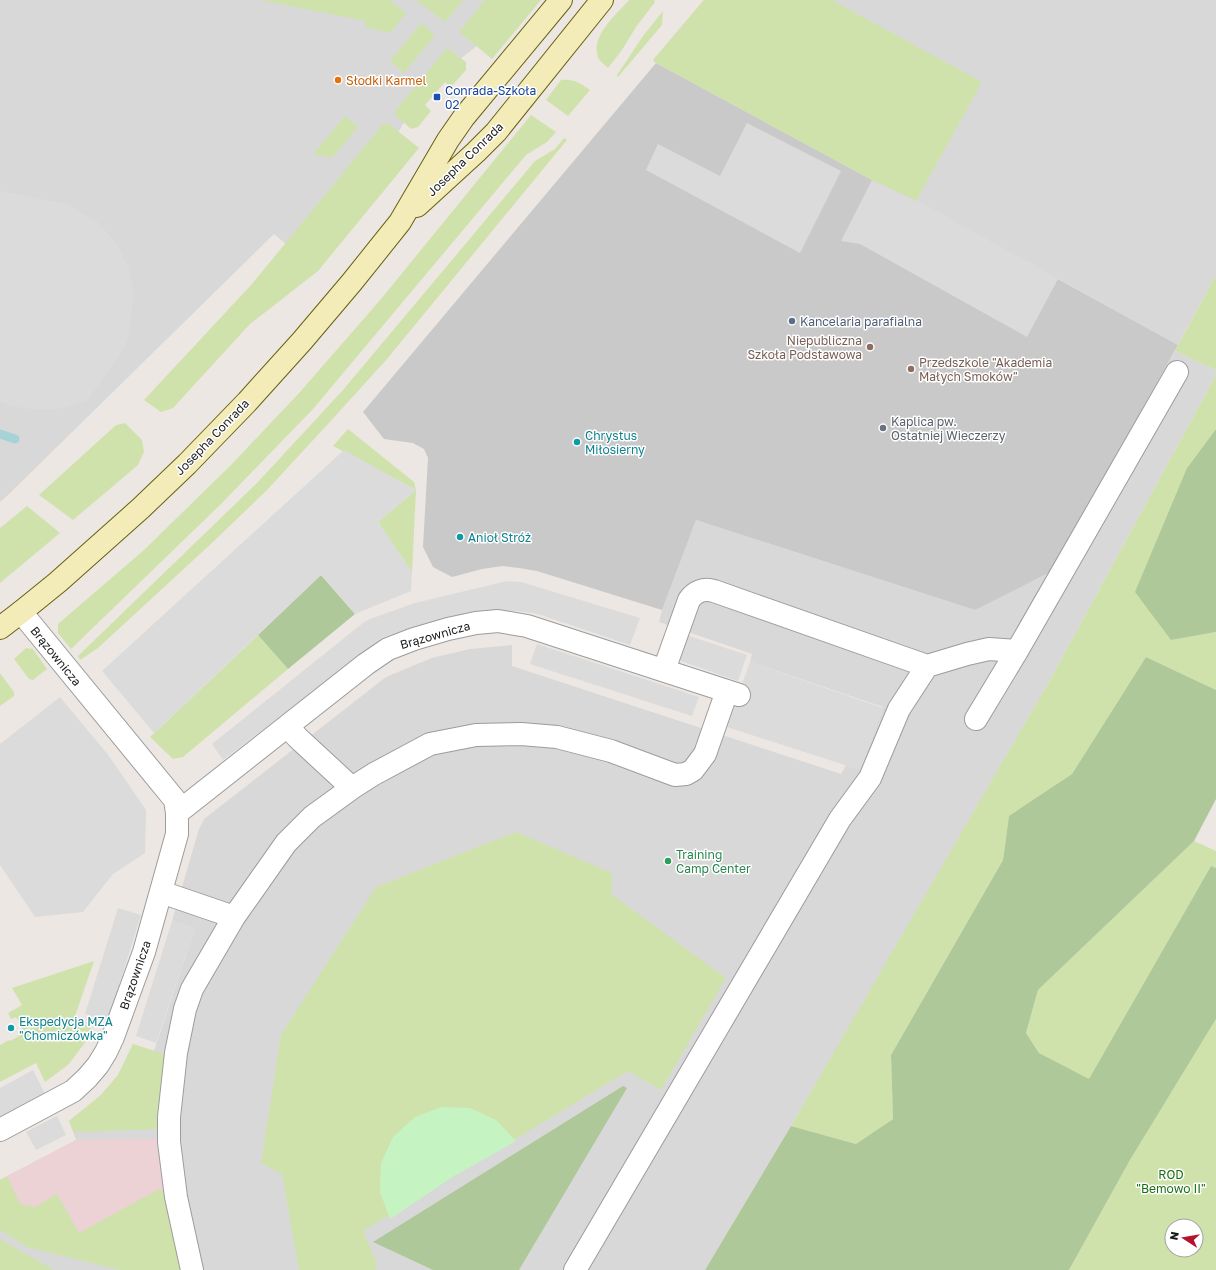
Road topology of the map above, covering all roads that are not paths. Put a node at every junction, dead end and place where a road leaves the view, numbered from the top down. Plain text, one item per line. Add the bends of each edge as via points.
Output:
1 (561, 0) edge
2 (602, 0) edge
3 (400, 222) junction
4 (1177, 372) dead end
5 (21, 612) junction
6 (0, 628) edge
7 (1017, 651) junction
8 (927, 666) junction
9 (664, 670) junction
10 (976, 719) dead end
11 (288, 727) junction
12 (352, 788) junction
13 (177, 813) junction
14 (161, 892) junction
15 (234, 917) junction
16 (0, 1130) edge
17 (192, 1270) edge
18 (575, 1270) edge

1 - 3 street, Josepha Conrada via 464,117
2 - 3 street, Josepha Conrada via 496,132
3 - 5 street, Josepha Conrada via 302,341 187,464 84,559
4 - 7 street
5 - 6 street, Josepha Conrada
5 - 13 street, Brązownicza via 174,800
7 - 8 street via 989,649
7 - 10 street
8 - 9 street via 714,591 704,590 689,600
8 - 18 street via 899,709 870,778 840,819
9 - 11 street, Brązownicza via 527,626 498,621 476,623 414,639 388,649
9 - 12 street, Brązownicza via 733,693 705,754 693,770 686,774 675,774 611,751 557,737 491,735 430,744
11 - 12 street
11 - 13 street, Brązownicza
12 - 15 street via 312,817 286,843
13 - 14 street, Brązownicza via 177,834
14 - 15 street
14 - 16 street, Brązownicza via 144,952 113,1037 98,1065 73,1091
15 - 17 street via 192,989 176,1053 169,1142 176,1197

